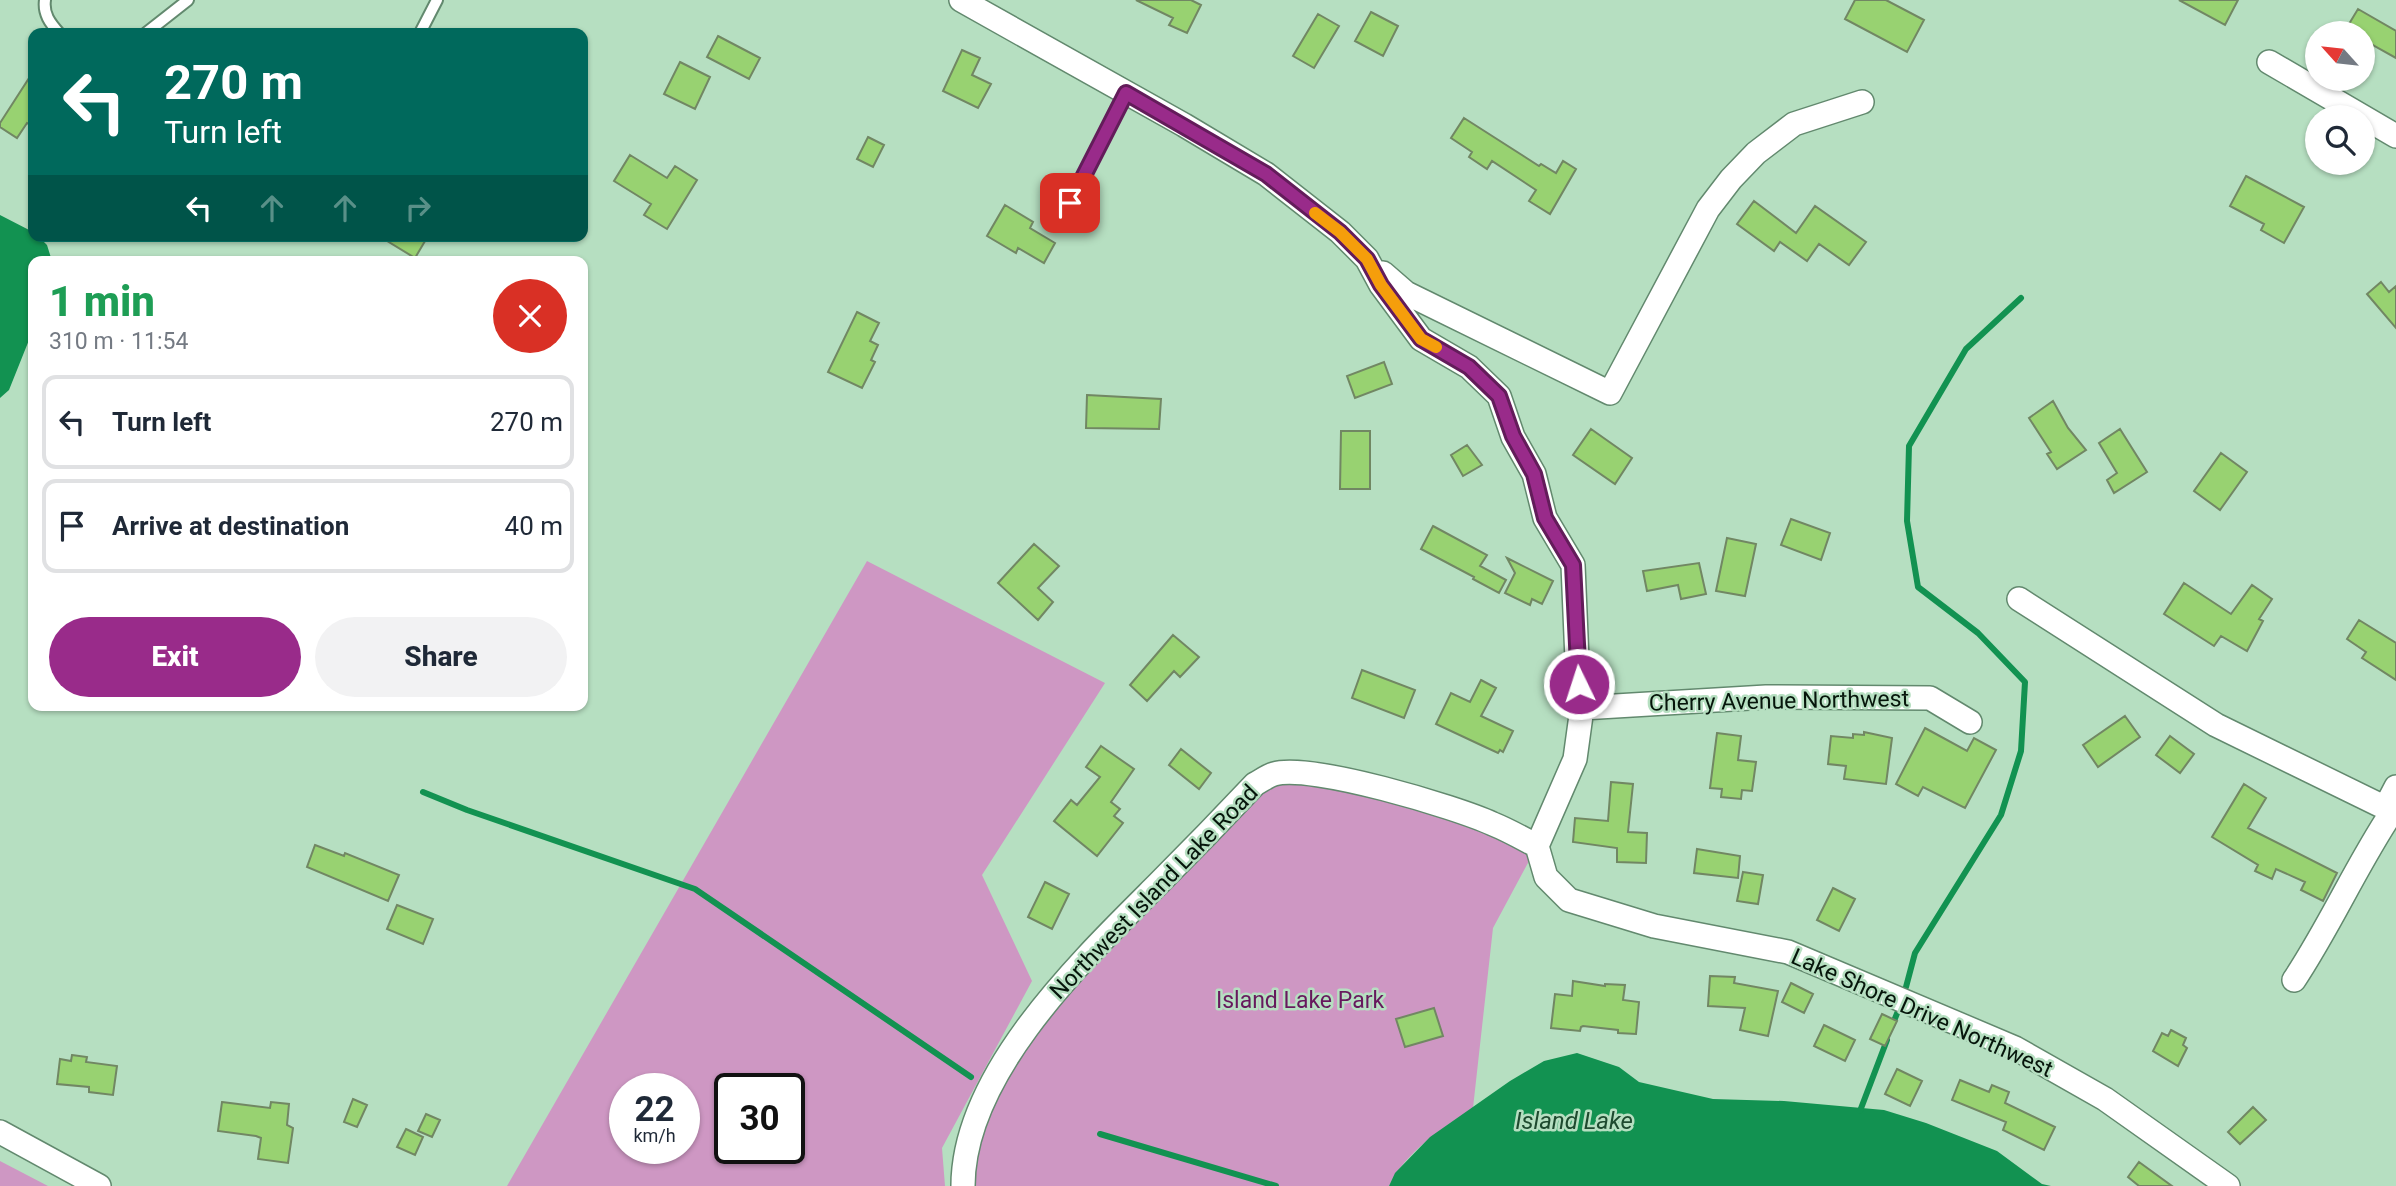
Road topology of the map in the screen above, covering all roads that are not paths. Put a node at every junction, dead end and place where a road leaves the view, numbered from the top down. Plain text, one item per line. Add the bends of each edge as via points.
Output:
1 (45, 0) edge
2 (188, 0) edge
3 (437, 0) edge
4 (961, 0) edge
5 (54, 28) edge
6 (152, 28) edge
7 (423, 28) edge
8 (2269, 62) dead end
9 (1126, 93) junction
10 (1862, 102) dead end
11 (2396, 136) edge
12 (1070, 203) dead end
13 (1367, 259) junction
14 (2019, 599) dead end
15 (1582, 708) junction
16 (1970, 722) dead end
17 (2396, 787) edge
18 (2391, 811) edge
19 (1537, 846) junction
20 (2294, 980) dead end
21 (0, 1132) edge
22 (99, 1186) edge
23 (963, 1186) edge
24 (2228, 1186) edge

1 - 5 lane via 44,8
2 - 6 lane
3 - 7 lane
4 - 9 street
8 - 11 street
9 - 12 lane
9 - 13 street via 1266,174
10 - 13 street via 1794,124 1731,179 1708,209 1610,393 1406,293
13 - 15 street via 1421,339 1469,367 1499,396 1513,436 1534,474 1545,518 1573,565
14 - 18 street via 2216,725
15 - 16 street, Cherry Avenue Northwest via 1766,697 1930,698
15 - 19 street via 1575,760
17 - 18 street
18 - 20 street
19 - 23 street, Northwest Island Lake Road via 1454,810 1338,778 1289,772 1272,774 1255,784 1064,980 1010,1052 980,1105
19 - 24 street, Lake Shore Drive Northwest via 1546,877 1569,900 1654,926 1788,952 2015,1048 2105,1099
21 - 22 street

